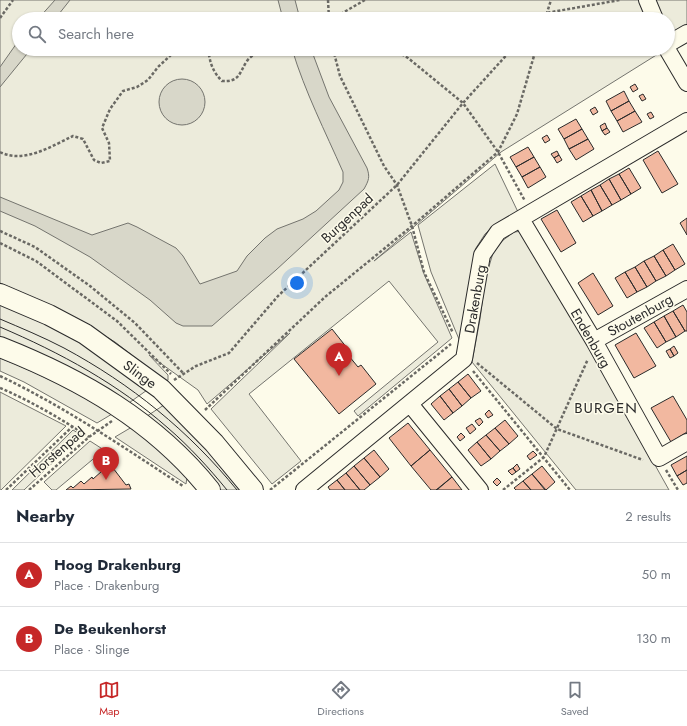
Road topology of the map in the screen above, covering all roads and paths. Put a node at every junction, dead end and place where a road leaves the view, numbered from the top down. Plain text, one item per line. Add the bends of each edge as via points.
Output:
1 (13, 0) edge
2 (328, 0) edge
3 (365, 0) edge
4 (551, 0) edge
5 (620, 0) edge
6 (647, 0) edge
7 (330, 12) edge
8 (344, 12) edge
9 (546, 12) edge
10 (552, 12) edge
11 (652, 12) edge
12 (0, 18) edge
13 (687, 33) edge
14 (675, 40) edge
15 (170, 56) edge
16 (209, 56) edge
17 (252, 56) edge
18 (405, 56) edge
19 (506, 56) edge
20 (534, 56) edge
21 (671, 56) edge
22 (687, 83) edge
23 (463, 103) junction
24 (687, 121) edge
25 (0, 152) edge
26 (498, 152) junction
27 (526, 216) junction
28 (0, 231) edge
29 (0, 243) edge
30 (687, 289) edge
31 (0, 294) edge
32 (456, 340) dead end
33 (594, 341) junction
34 (0, 346) edge
35 (464, 359) junction
36 (184, 374) junction
37 (0, 376) edge
38 (176, 379) joint
39 (0, 388) edge
40 (410, 404) junction
41 (205, 410) dead end
42 (73, 426) junction
43 (98, 431) junction
44 (89, 437) junction
45 (687, 442) edge
46 (544, 457) junction
47 (659, 458) junction
48 (199, 488) edge
49 (6, 490) edge
50 (30, 490) edge
51 (253, 490) edge
52 (270, 490) edge
53 (304, 490) edge
54 (480, 490) edge
55 (503, 490) edge
56 (570, 490) edge
57 (678, 490) edge

1 - 12 path
2 - 7 path
3 - 8 path
4 - 9 path
5 - 10 path
6 - 11 street
13 - 14 street
15 - 25 path via 148,80 123,91 110,109 102,128 109,143 110,162 101,163 94,160 82,139 72,136 40,152 19,155
16 - 17 path via 215,75 222,81 229,82 237,78
18 - 23 path
19 - 23 path, Burgenpad
20 - 26 path via 517,114
21 - 22 street
23 - 26 path
23 - 36 path, Burgenpad via 397,185 278,296 229,353 196,366
24 - 27 street, Drakenburg
26 - 27 path
26 - 41 path via 325,296
27 - 33 street, Endenburg
27 - 35 street, Drakenburg via 498,232 482,255
28 - 36 path via 35,247 90,286 135,323
29 - 38 path, Slinge via 36,260 117,321
30 - 33 street, Stoutenburg
31 - 51 main road, Slinge via 85,334 161,389 214,443
32 - 52 path
33 - 46 path via 585,367
33 - 47 street, Endenburg
34 - 48 main road via 79,382 127,412 164,441
35 - 40 street
35 - 46 path
36 - 38 path, Burgenpad
37 - 43 path via 81,419
39 - 42 path
40 - 53 street
40 - 54 street
42 - 44 path
42 - 49 path, Horstenpad
43 - 44 path, Horstenpad
43 - 48 path
44 - 50 path, Horstenpad
45 - 47 street
46 - 55 path
46 - 56 path
47 - 57 path

